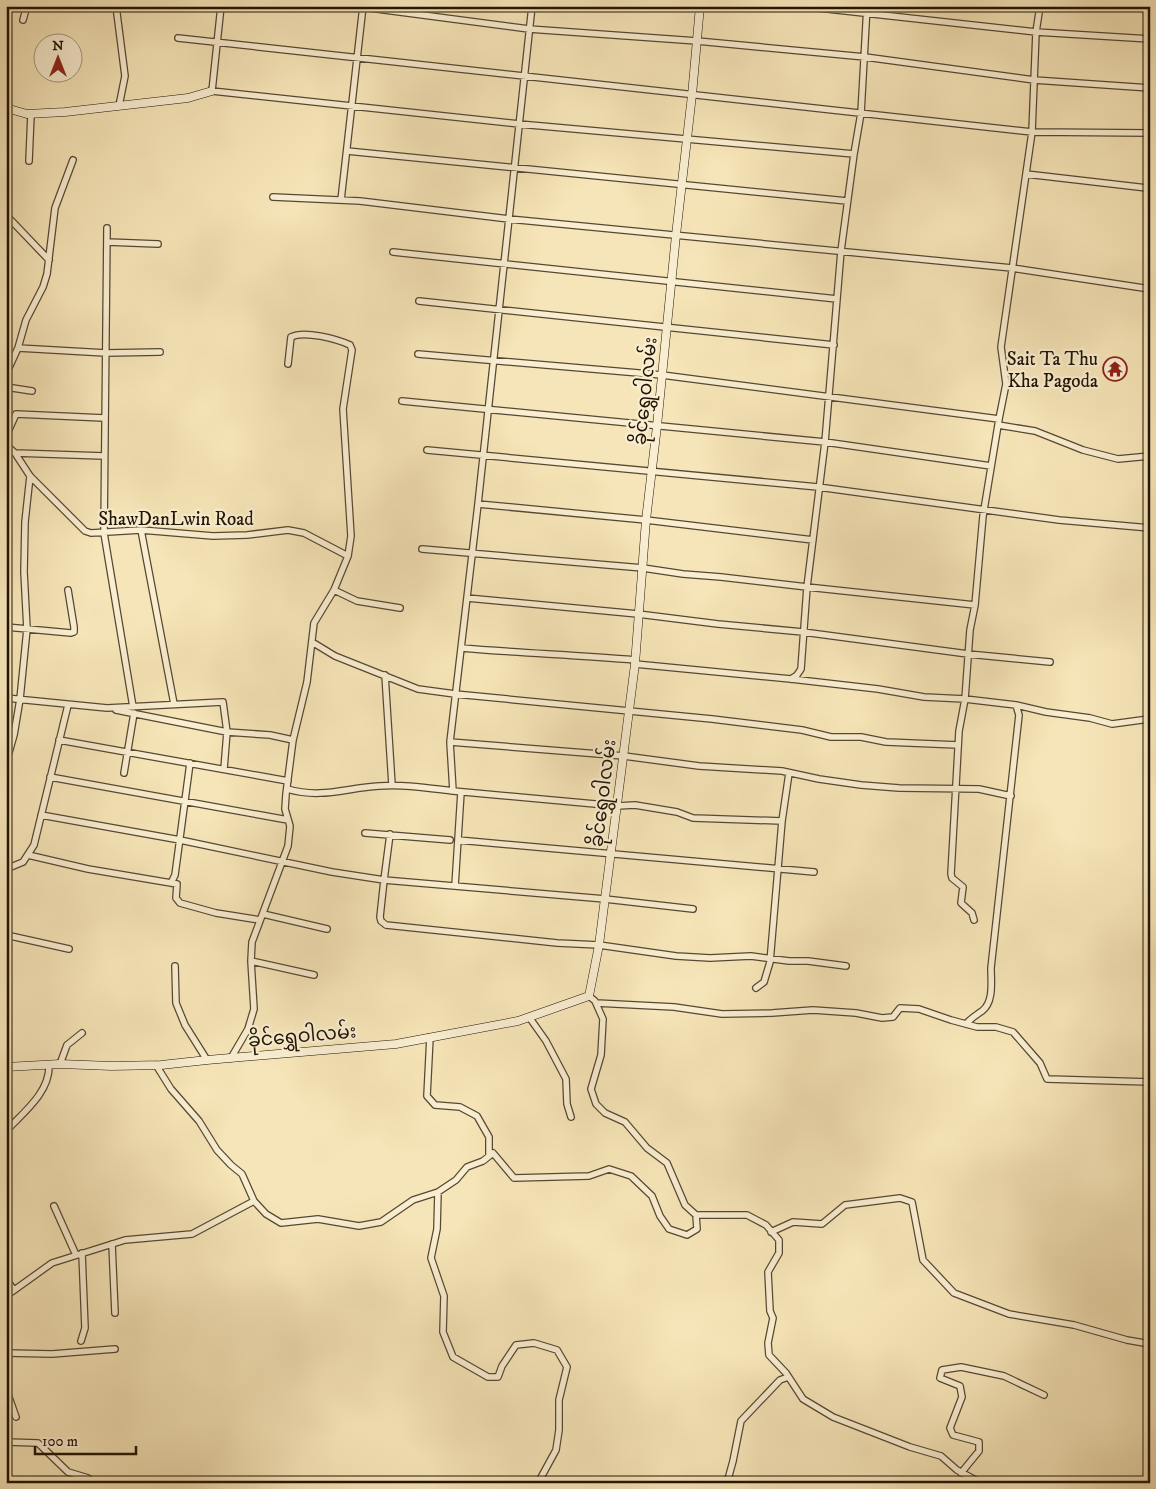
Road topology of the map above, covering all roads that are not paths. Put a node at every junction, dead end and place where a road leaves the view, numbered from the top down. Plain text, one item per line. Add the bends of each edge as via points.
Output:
1 (24, 6) edge
2 (116, 6) edge
3 (221, 6) edge
4 (354, 6) edge
5 (532, 6) edge
6 (700, 6) edge
7 (800, 6) edge
8 (867, 6) edge
9 (1040, 6) edge
10 (363, 7) edge
11 (866, 14) junction
12 (23, 20) dead end
13 (529, 29) junction
14 (1036, 32) junction
15 (178, 38) dead end
16 (1150, 39) edge
17 (697, 41) junction
18 (218, 42) junction
19 (865, 56) junction
20 (357, 58) junction
21 (524, 76) junction
22 (1034, 80) junction
23 (1150, 88) edge
24 (212, 92) junction
25 (692, 95) junction
26 (119, 106) junction
27 (352, 106) junction
28 (6, 108) edge
29 (861, 113) junction
30 (31, 114) junction
31 (519, 124) junction
32 (1032, 132) junction
33 (1150, 134) edge
34 (686, 139) junction
35 (347, 151) junction
36 (854, 154) junction
37 (73, 160) dead end
38 (29, 161) dead end
39 (514, 167) junction
40 (1026, 174) junction
41 (681, 185) junction
42 (1147, 188) dead end
43 (273, 197) dead end
44 (342, 200) junction
45 (847, 201) junction
46 (6, 215) edge
47 (509, 219) junction
48 (107, 228) dead end
49 (676, 235) junction
50 (107, 242) junction
51 (158, 244) dead end
52 (841, 251) junction
53 (394, 252) dead end
54 (48, 260) junction
55 (503, 264) junction
56 (1012, 268) junction
57 (671, 282) junction
58 (1150, 289) edge
59 (837, 299) junction
60 (419, 301) dead end
61 (498, 309) junction
62 (666, 328) junction
63 (834, 345) junction
64 (18, 348) junction
65 (160, 352) dead end
66 (106, 353) junction
67 (418, 354) dead end
68 (493, 359) junction
69 (288, 364) dead end
70 (6, 374) edge
71 (662, 375) junction
72 (6, 387) edge
73 (32, 391) dead end
74 (829, 396) junction
75 (402, 401) dead end
76 (488, 408) junction
77 (104, 418) junction
78 (998, 422) junction
79 (657, 426) junction
80 (6, 436) edge
81 (824, 442) junction
82 (6, 445) edge
83 (427, 450) dead end
84 (15, 453) junction
85 (104, 456) junction
86 (483, 456) junction
87 (1150, 456) edge
88 (991, 466) junction
89 (652, 472) junction
90 (30, 476) junction
91 (818, 488) junction
92 (478, 504) junction
93 (984, 510) junction
94 (646, 520) junction
95 (1150, 528) edge
96 (141, 530) junction
97 (104, 533) junction
98 (813, 540) junction
99 (422, 549) dead end
100 (472, 552) junction
101 (348, 556) junction
102 (643, 568) junction
103 (807, 587) junction
104 (68, 590) dead end
105 (334, 590) junction
106 (467, 598) junction
107 (975, 605) junction
108 (400, 608) dead end
109 (638, 614) junction
110 (6, 626) edge
111 (27, 629) junction
112 (803, 632) junction
113 (312, 642) junction
114 (461, 648) junction
115 (968, 654) junction
116 (635, 662) junction
117 (1050, 662) dead end
118 (385, 675) junction
119 (791, 679) junction
120 (455, 694) junction
121 (6, 698) edge
122 (20, 699) junction
123 (965, 699) junction
124 (174, 704) junction
125 (68, 705) junction
126 (1016, 705) junction
127 (134, 710) junction
128 (628, 711) junction
129 (1149, 719) edge
130 (227, 732) junction
131 (59, 740) junction
132 (293, 740) junction
133 (450, 742) junction
134 (958, 745) junction
135 (128, 752) junction
136 (624, 756) junction
137 (6, 763) edge
138 (190, 763) junction
139 (224, 769) junction
140 (124, 773) dead end
141 (788, 773) junction
142 (50, 777) junction
143 (288, 781) junction
144 (392, 785) junction
145 (955, 788) junction
146 (287, 789) junction
147 (453, 791) junction
148 (461, 792) junction
149 (1011, 796) junction
150 (185, 801) junction
151 (617, 806) junction
152 (41, 815) junction
153 (288, 820) junction
154 (782, 821) junction
155 (365, 833) dead end
156 (390, 834) junction
157 (180, 840) junction
158 (450, 840) dead end
159 (458, 840) junction
160 (611, 853) junction
161 (28, 855) junction
162 (281, 861) junction
163 (6, 869) edge
164 (778, 869) junction
165 (814, 872) dead end
166 (384, 880) junction
167 (171, 883) junction
168 (455, 886) junction
169 (605, 899) junction
170 (693, 909) dead end
171 (263, 914) junction
172 (260, 920) junction
173 (974, 920) dead end
174 (327, 929) dead end
175 (6, 935) edge
176 (599, 945) junction
177 (69, 949) dead end
178 (770, 958) junction
179 (251, 961) junction
180 (175, 966) dead end
181 (846, 966) dead end
182 (314, 975) dead end
183 (756, 988) dead end
184 (590, 996) junction
185 (596, 1003) junction
186 (529, 1017) junction
187 (966, 1024) junction
188 (82, 1033) dead end
189 (430, 1037) junction
190 (231, 1058) junction
191 (207, 1060) junction
192 (60, 1064) junction
193 (49, 1065) junction
194 (156, 1065) junction
195 (6, 1067) edge
196 (1150, 1082) edge
197 (571, 1117) dead end
198 (6, 1131) edge
199 (489, 1156) junction
200 (438, 1192) junction
201 (254, 1201) junction
202 (54, 1206) dead end
203 (696, 1216) junction
204 (771, 1232) junction
205 (112, 1244) junction
206 (79, 1254) junction
207 (6, 1279) edge
208 (14, 1290) junction
209 (6, 1296) edge
210 (115, 1313) dead end
211 (81, 1341) dead end
212 (1150, 1344) edge
213 (115, 1349) dead end
214 (6, 1353) edge
215 (788, 1377) junction
216 (6, 1389) edge
217 (1044, 1395) dead end
218 (16, 1417) dead end
219 (6, 1442) edge
220 (961, 1473) junction
221 (92, 1483) edge
222 (538, 1483) edge
223 (727, 1483) edge
224 (981, 1483) edge

1 - 12 street
2 - 26 street via 126,76
3 - 18 street
4 - 10 street
5 - 13 street
6 - 17 street, ခိုင်ရွှေဝါလမ်း
7 - 11 street
8 - 11 street
9 - 14 street
10 - 13 street
10 - 20 street
11 - 14 street
11 - 19 street
13 - 17 street
13 - 21 street
14 - 16 street
14 - 22 street
15 - 18 street
17 - 19 street
17 - 25 street, ခိုင်ရွှေဝါလမ်း
18 - 20 street
18 - 24 street
19 - 22 street
19 - 29 street
20 - 21 street
20 - 27 street
21 - 25 street
21 - 31 street
22 - 23 street
22 - 32 street
24 - 26 street
24 - 27 street
25 - 29 street
25 - 34 street, ခိုင်ရွှေဝါလမ်း
26 - 30 street
27 - 31 street
27 - 35 street
28 - 30 street
29 - 32 street
29 - 36 street
30 - 38 street
31 - 34 street
31 - 39 street
32 - 33 street
32 - 40 street
34 - 36 street
34 - 41 street, ခိုင်ရွှေဝါလမ်း
35 - 39 street
35 - 44 street
36 - 45 street
37 - 54 street via 55,208
39 - 41 street
39 - 47 street
40 - 42 street
40 - 56 street
41 - 45 street
41 - 49 street, ခိုင်ရွှေဝါလမ်း
43 - 44 street
44 - 47 street
45 - 52 street
46 - 54 street
47 - 49 street
47 - 55 street
48 - 50 street
49 - 52 street
49 - 57 street, ခိုင်ရွှေဝါလမ်း
50 - 51 street
50 - 66 street
52 - 56 street
52 - 59 street
53 - 55 street
54 - 64 street via 43,287 26,320
55 - 57 street
55 - 61 street
56 - 58 street
56 - 78 street via 1001,348 1006,384
57 - 59 street
57 - 62 street, ခိုင်ရွှေဝါလမ်း
59 - 63 street
60 - 61 street
61 - 62 street
61 - 68 street
62 - 63 street
62 - 71 street, ခိုင်ရွှေဝါလမ်း
63 - 74 street
64 - 66 street
64 - 70 street
65 - 66 street
66 - 77 street
67 - 68 street
68 - 71 street
68 - 76 street
69 - 101 street via 291,337 296,334 342,341 352,350 343,409 351,536
71 - 74 street
71 - 79 street, ခိုင်ရွှေဝါလမ်း
72 - 73 street
74 - 78 street
74 - 81 street
75 - 76 street
76 - 79 street
76 - 86 street
77 - 80 street via 16,414
77 - 85 street
78 - 87 street via 1118,459
78 - 88 street
79 - 81 street
79 - 89 street, ခိုင်ရွှေဝါလမ်း
81 - 88 street
81 - 91 street
82 - 84 street, ShawDanLwin Road
83 - 86 street
84 - 85 street
84 - 90 street, ShawDanLwin Road
85 - 97 street
86 - 89 street
86 - 92 street
88 - 93 street
89 - 91 street
89 - 94 street, ခိုင်ရွှေဝါလမ်း
90 - 97 street, ShawDanLwin Road via 85,531
90 - 111 street via 24,564
91 - 93 street
91 - 98 street
92 - 94 street
92 - 100 street
93 - 95 street
93 - 107 street
94 - 98 street
94 - 102 street, ခိုင်ရွှေဝါလမ်း
96 - 97 street, ShawDanLwin Road
96 - 101 street, ShawDanLwin Road via 213,536 288,530 304,533
96 - 124 street
97 - 127 street
98 - 103 street
99 - 100 street
100 - 102 street
100 - 106 street
101 - 105 street
102 - 103 street
102 - 109 street, ခိုင်ရွှေဝါလမ်း
103 - 107 street
103 - 112 street
104 - 111 street via 74,632
105 - 108 street via 358,601
105 - 113 street via 314,623
106 - 109 street
106 - 114 street
107 - 115 street
109 - 112 street
109 - 116 street, ခိုင်ရွှေဝါလမ်း
110 - 111 street
111 - 122 street
112 - 115 street
112 - 119 street via 801,670
113 - 118 street via 334,656
113 - 132 street via 307,682
114 - 116 street
114 - 120 street
115 - 117 street
115 - 123 street
116 - 119 street
116 - 128 street, ခိုင်ရွှေဝါလမ်း
118 - 120 street via 418,690
118 - 144 street
119 - 123 street via 924,697
120 - 128 street
120 - 133 street
121 - 122 street
122 - 125 street
122 - 137 street
123 - 126 street
123 - 134 street
124 - 127 street
124 - 130 street via 223,702
125 - 127 street
125 - 131 street
126 - 129 street via 1112,724
126 - 149 street via 1019,715
127 - 130 street
127 - 135 street
128 - 134 street via 802,730 831,737
128 - 136 street, ခိုင်ရွှေဝါလမ်း
130 - 132 street
130 - 139 street
131 - 135 street
131 - 142 street
132 - 143 street
133 - 136 street
133 - 147 street
134 - 145 street
135 - 138 street
135 - 140 street
136 - 141 street
136 - 151 street, ခိုင်ရွှေဝါလမ်း
138 - 139 street
138 - 150 street
139 - 143 street
141 - 145 street via 861,785
141 - 154 street
142 - 150 street
142 - 152 street
143 - 146 street
144 - 146 street via 316,794
144 - 147 street
145 - 149 street
145 - 173 street via 951,874 963,887 961,904 972,913
146 - 153 street
147 - 148 street
148 - 151 street
148 - 159 street
149 - 187 street via 989,1002
150 - 153 street
150 - 157 street
151 - 154 street via 635,805 693,818
151 - 160 street, ခိုင်ရွှေဝါလမ်း
152 - 157 street
152 - 161 street via 34,845
153 - 162 street via 288,846
154 - 164 street
155 - 156 street
156 - 158 street
156 - 166 street
157 - 162 street
157 - 167 street
159 - 160 street
159 - 168 street
160 - 164 street
160 - 169 street, ခိုင်ရွှေဝါလမ်း
161 - 163 street via 23,862
161 - 167 street
162 - 166 street
162 - 171 street
164 - 165 street
164 - 178 street
166 - 168 street
166 - 176 street via 380,917 386,925
167 - 172 street via 177,884 176,898 180,903
168 - 169 street
169 - 170 street
169 - 176 street, ခိုင်ရွှေဝါလမ်း
171 - 172 street
171 - 174 street
172 - 179 street via 252,942
175 - 177 street
176 - 178 street via 676,956
176 - 184 street, ခိုင်ရွှေဝါလမ်း
178 - 181 street
178 - 183 street via 764,982
179 - 182 street
179 - 190 street via 254,1009 248,1029
180 - 191 street via 176,1003 185,1025
184 - 185 street
184 - 186 street, ခိုင်ရွှေဝါလမ်း
185 - 187 street via 674,1007 722,1014 814,1010 882,1018 893,1017 900,1008 919,1009
185 - 203 street via 603,1019 601,1055 591,1089 596,1104 605,1113 625,1122 647,1148 667,1163 686,1205
186 - 189 street, ခိုင်ရွှေဝါလမ်း
186 - 197 street via 566,1079
187 - 196 street via 1013,1032 1040,1063 1047,1079
188 - 192 street via 67,1045
189 - 190 street, ခိုင်ရွှေဝါလမ်း via 396,1044
189 - 199 street via 427,1096 435,1105 460,1107 477,1116 489,1137
190 - 191 street, ခိုင်ရွှေဝါလမ်း
191 - 194 street, ခိုင်ရွှေဝါလမ်း
192 - 193 street, ခိုင်ရွှေဝါလမ်း
192 - 194 street, ခိုင်ရွှေဝါလမ်း
193 - 195 street, ခိုင်ရွှေဝါလမ်း
193 - 198 street via 41,1093
194 - 201 street via 170,1089 198,1121 217,1150 242,1174
199 - 200 street via 468,1167
199 - 203 street via 493,1153 514,1178 589,1176 609,1169 631,1176 652,1196 669,1229 686,1235 697,1229
200 - 201 street via 413,1200 381,1222 359,1226 318,1219 281,1223
200 - 222 street via 437,1229 431,1258 444,1296 443,1332 453,1357 488,1377 498,1377 516,1345 534,1343 557,1350 567,1367 559,1400 556,1450
201 - 205 street via 192,1234
202 - 206 street
203 - 204 street via 747,1215 766,1225
204 - 212 street via 793,1222 822,1224 845,1205 900,1198 912,1202 923,1260 954,1293 1009,1314 1074,1325
204 - 215 street via 779,1240 779,1253 768,1272 773,1318 769,1355
205 - 206 street
205 - 210 street
206 - 208 street via 52,1263
206 - 211 street via 85,1328
207 - 208 street
208 - 209 street
213 - 214 street via 52,1354
215 - 220 street via 803,1399 833,1417 910,1448 941,1456
215 - 223 street via 780,1380 741,1421
216 - 218 street
217 - 220 street via 1004,1376 961,1367 942,1370 940,1378 960,1386 962,1396 950,1428 953,1435 979,1442 978,1452
219 - 221 street via 38,1443 68,1472 88,1478
220 - 224 street

